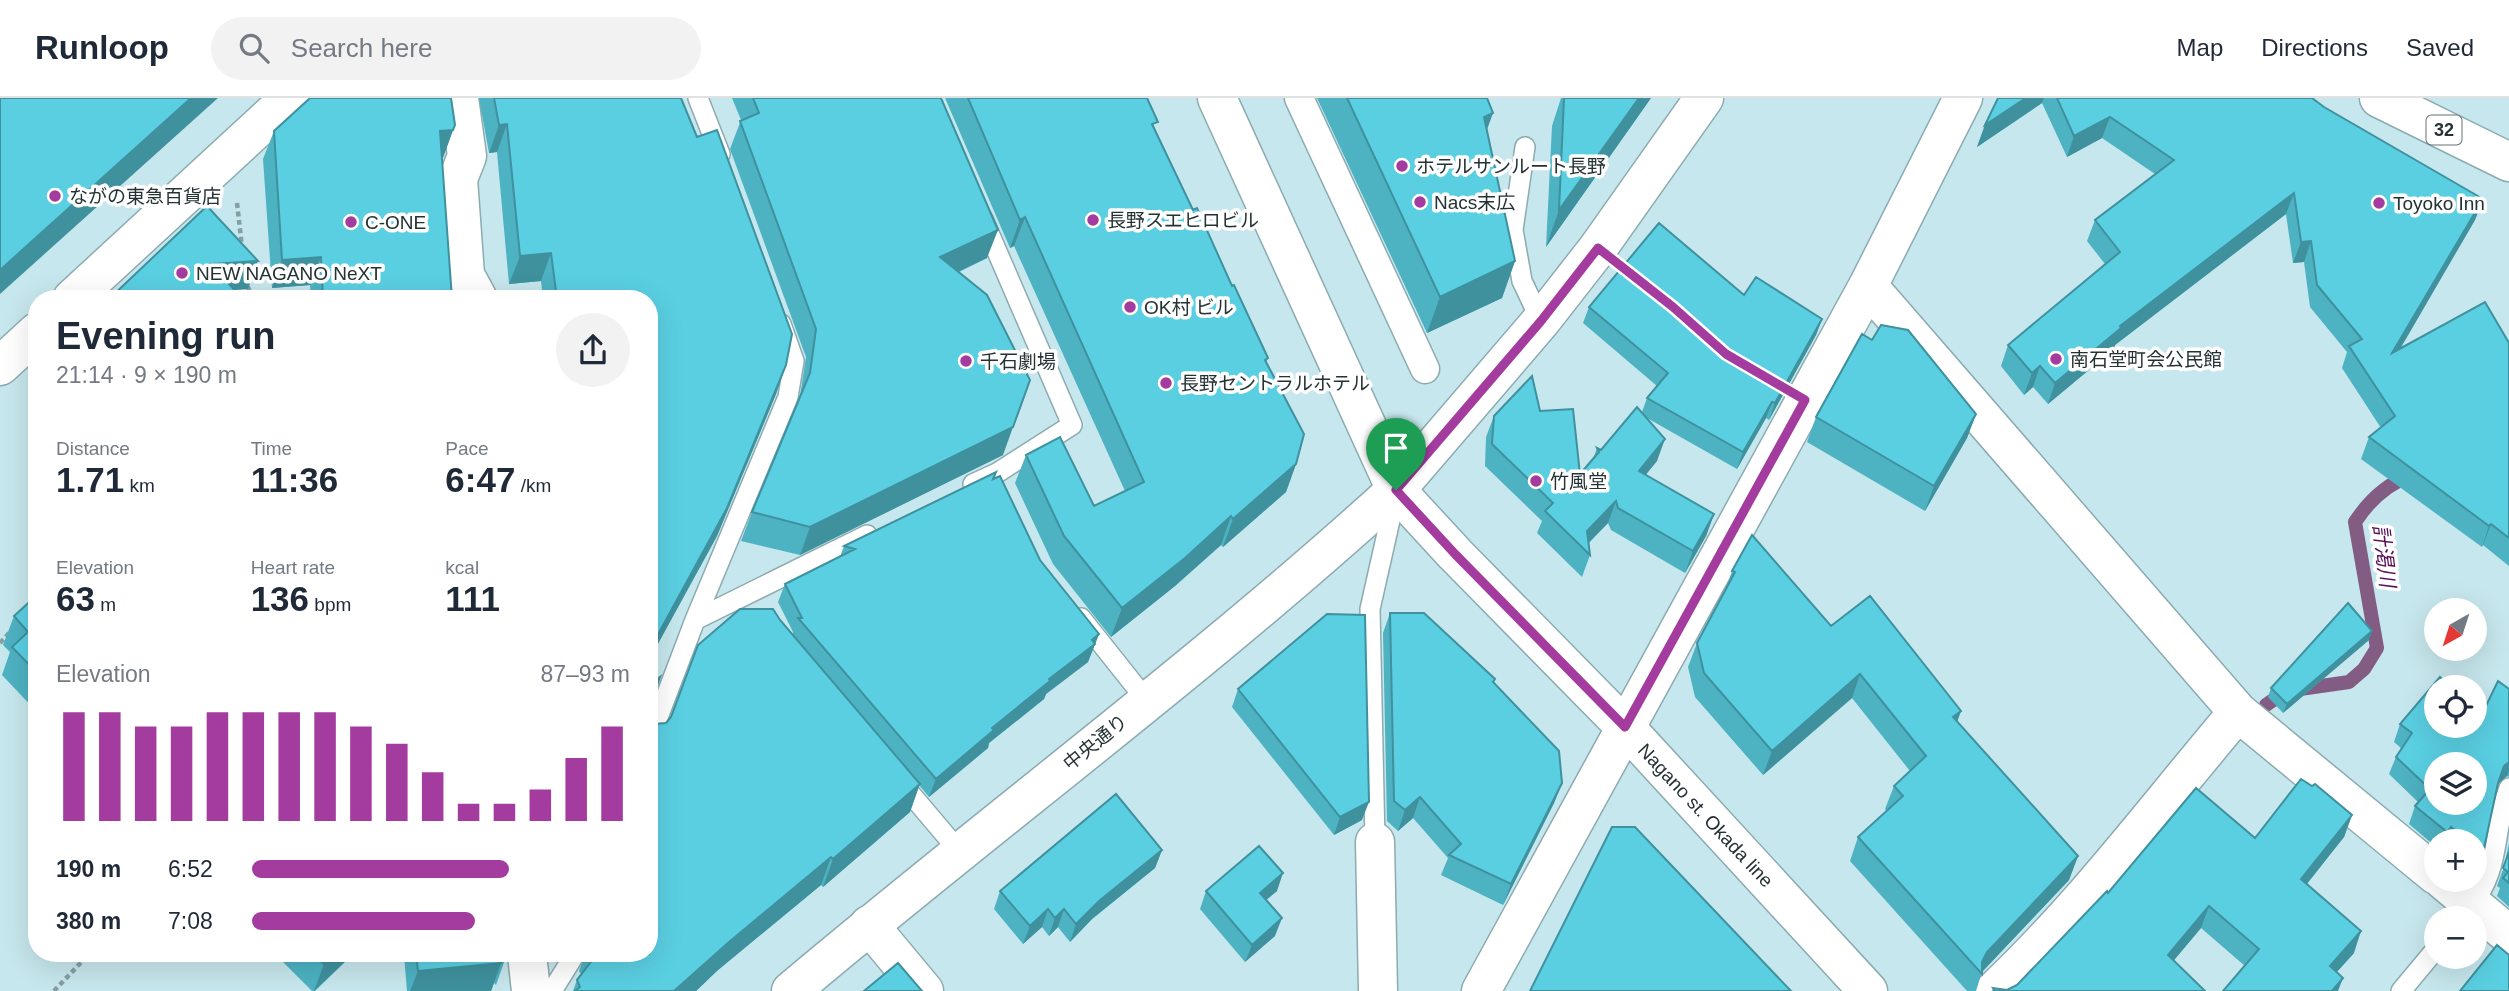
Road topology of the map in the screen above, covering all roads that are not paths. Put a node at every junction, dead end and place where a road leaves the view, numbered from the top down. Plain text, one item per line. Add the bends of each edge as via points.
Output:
1 (290, 98) edge
2 (459, 98) edge
3 (698, 98) edge
4 (1217, 98) edge
5 (1298, 98) edge
6 (1704, 98) edge
7 (1963, 98) edge
8 (2379, 98) edge
9 (1525, 146) dead end
10 (2509, 162) edge
11 (727, 173) edge
12 (977, 203) edge
13 (1868, 286) junction
14 (82, 290) edge
15 (473, 290) edge
16 (776, 310) edge
17 (1541, 321) junction
18 (28, 340) edge
19 (0, 366) edge
20 (1425, 369) dead end
21 (1396, 490) junction
22 (960, 491) edge
23 (886, 526) edge
24 (1068, 602) edge
25 (695, 620) junction
26 (1147, 701) junction
27 (2238, 712) junction
28 (658, 713) edge
29 (1625, 727) junction
30 (887, 766) edge
31 (2509, 788) edge
32 (1375, 842) joint
33 (960, 851) junction
34 (2424, 865) edge
35 (2471, 906) edge
36 (2487, 923) edge
37 (869, 925) junction
38 (2509, 935) edge
39 (528, 962) edge
40 (570, 962) edge
41 (2424, 963) edge
42 (531, 991) edge
43 (552, 991) edge
44 (791, 991) edge
45 (924, 991) edge
46 (1378, 991) edge
47 (1481, 991) edge
48 (1868, 991) edge
49 (1994, 991) edge
50 (2401, 991) edge

1 - 14 street
2 - 15 street via 467,156 458,179 465,275
3 - 11 lane
4 - 21 street, Nagano st. Okada line
5 - 20 street
6 - 17 street, 中央通り
7 - 13 street
8 - 10 street, 32
9 - 17 lane via 1513,230 1522,281
12 - 22 lane via 1072,425 1000,479
13 - 27 street
13 - 29 street
16 - 25 lane via 794,361 788,397
17 - 21 street, 中央通り
18 - 19 street
21 - 26 street, 中央通り via 1318,561
21 - 29 street, Nagano st. Okada line
21 - 32 lane via 1370,609
23 - 25 lane via 755,598
24 - 26 lane
25 - 28 lane
26 - 33 street, 中央通り
27 - 34 street
27 - 49 street via 2094,885
29 - 47 street
29 - 48 street, Nagano st. Okada line
30 - 33 lane
31 - 35 lane via 2493,867
32 - 46 street
33 - 37 street, 中央通り
36 - 38 street
37 - 44 street, 中央通り
37 - 45 street
39 - 42 street
40 - 43 lane
41 - 50 lane

